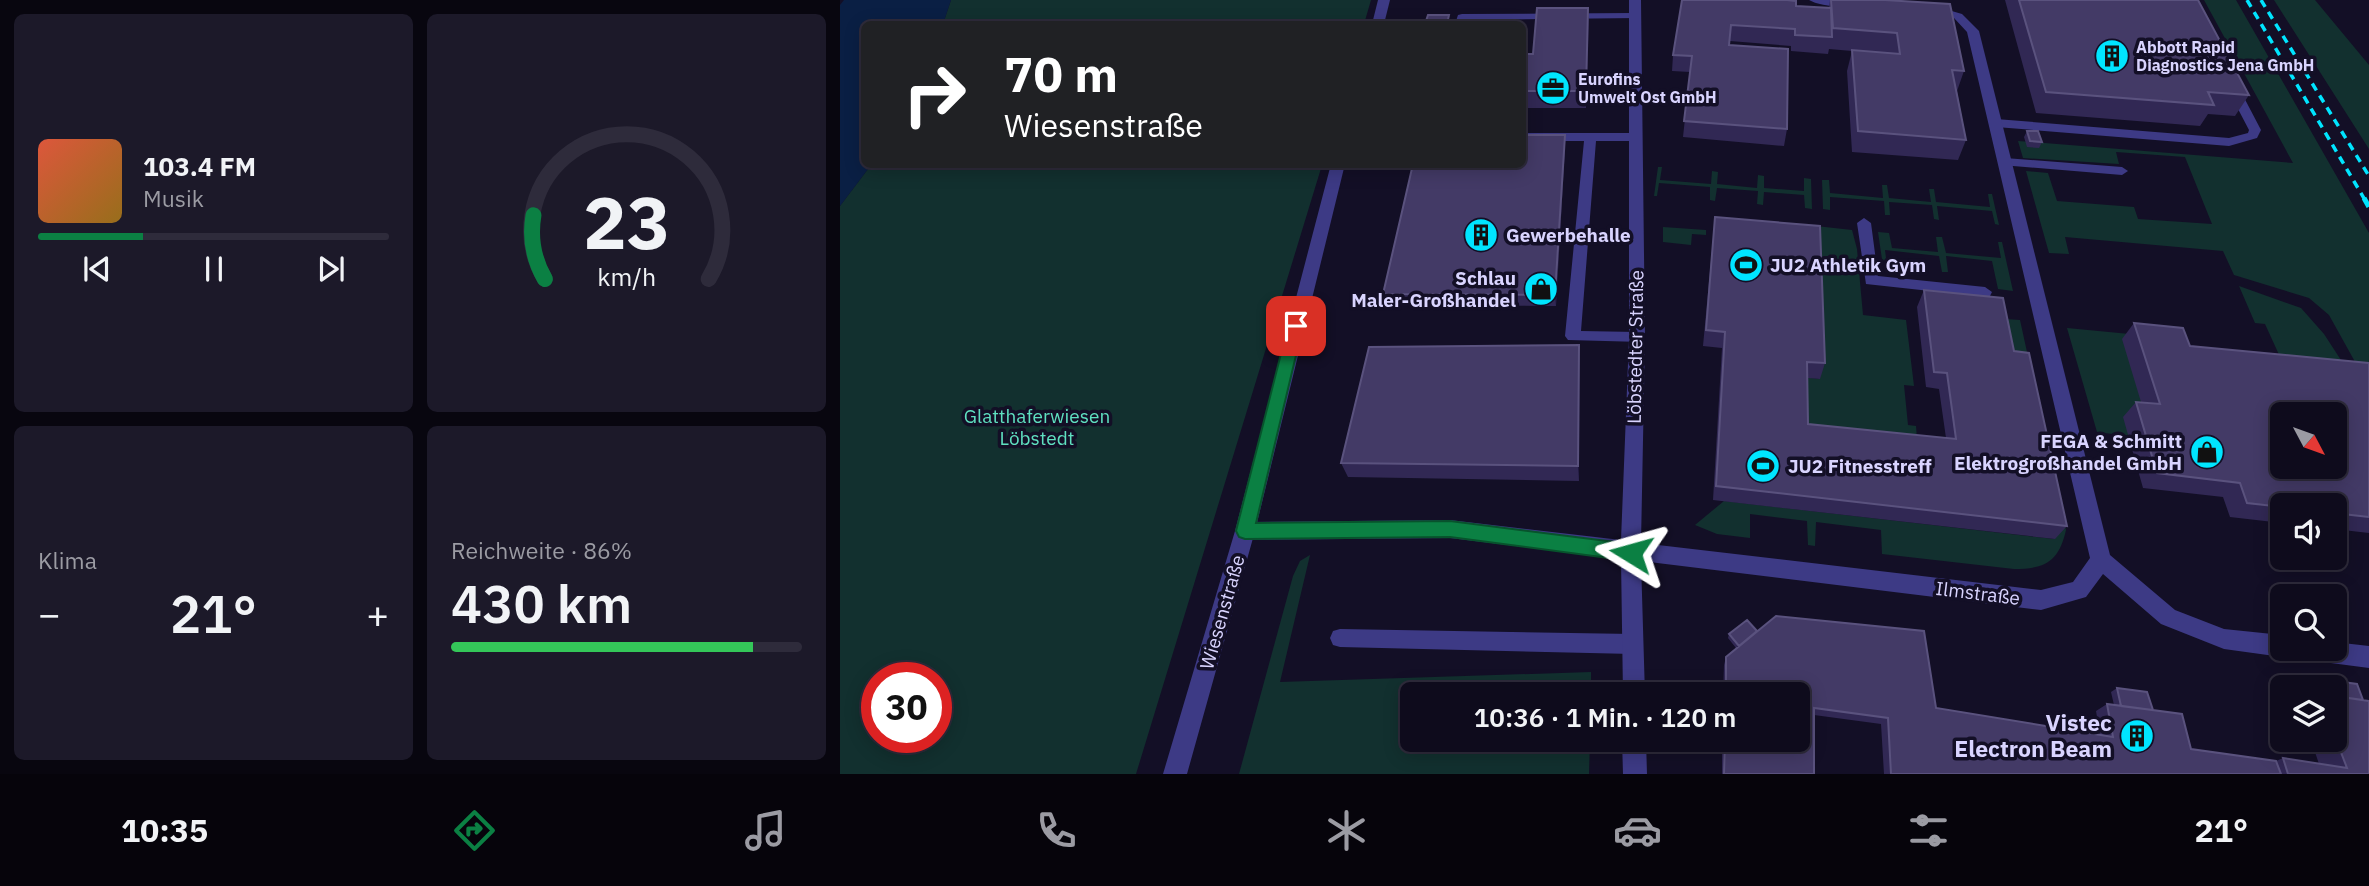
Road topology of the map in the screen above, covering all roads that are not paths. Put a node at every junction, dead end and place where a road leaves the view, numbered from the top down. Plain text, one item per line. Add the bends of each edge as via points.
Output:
1 (1384, 0) edge
2 (1815, 0) edge
3 (1862, 1) edge
4 (1921, 7) edge
5 (1634, 8) edge
6 (1379, 21) edge
7 (1461, 21) edge
8 (1512, 21) edge
9 (2229, 80) edge
10 (1996, 123) junction
11 (1526, 136) edge
12 (1590, 137) junction
13 (1636, 137) junction
14 (2005, 162) junction
15 (1337, 168) edge
16 (2122, 172) dead end
17 (1864, 223) dead end
18 (1984, 292) dead end
19 (1637, 338) junction
20 (1245, 531) junction
21 (1631, 553) junction
22 (2101, 560) junction
23 (1340, 638) dead end
24 (1633, 643) junction
25 (2270, 645) edge
26 (2347, 654) edge
27 (2369, 657) edge
28 (1634, 682) edge
29 (1634, 752) edge
30 (1175, 774) edge
31 (1635, 774) edge

1 - 6 street
2 - 3 street
4 - 10 street via 1958,16 1973,31
5 - 8 lane
5 - 13 street, Löbstedter Straße
7 - 8 lane via 1462,17
9 - 10 lane via 2255,130 2244,140
10 - 14 street
11 - 12 lane
12 - 13 lane
12 - 19 lane via 1573,336
13 - 19 street, Löbstedter Straße
14 - 16 lane
14 - 22 street
15 - 20 street, Wiesenstraße
17 - 18 lane via 1871,280
19 - 21 street, Löbstedter Straße
20 - 21 street, Ilmstraße via 1450,529
20 - 30 street, Wiesenstraße
21 - 22 street, Ilmstraße via 2041,600 2079,590
21 - 24 street, Löbstedter Straße
22 - 25 street via 2168,617 2224,639
23 - 24 lane
24 - 28 street, Löbstedter Straße
26 - 27 street
29 - 31 street

